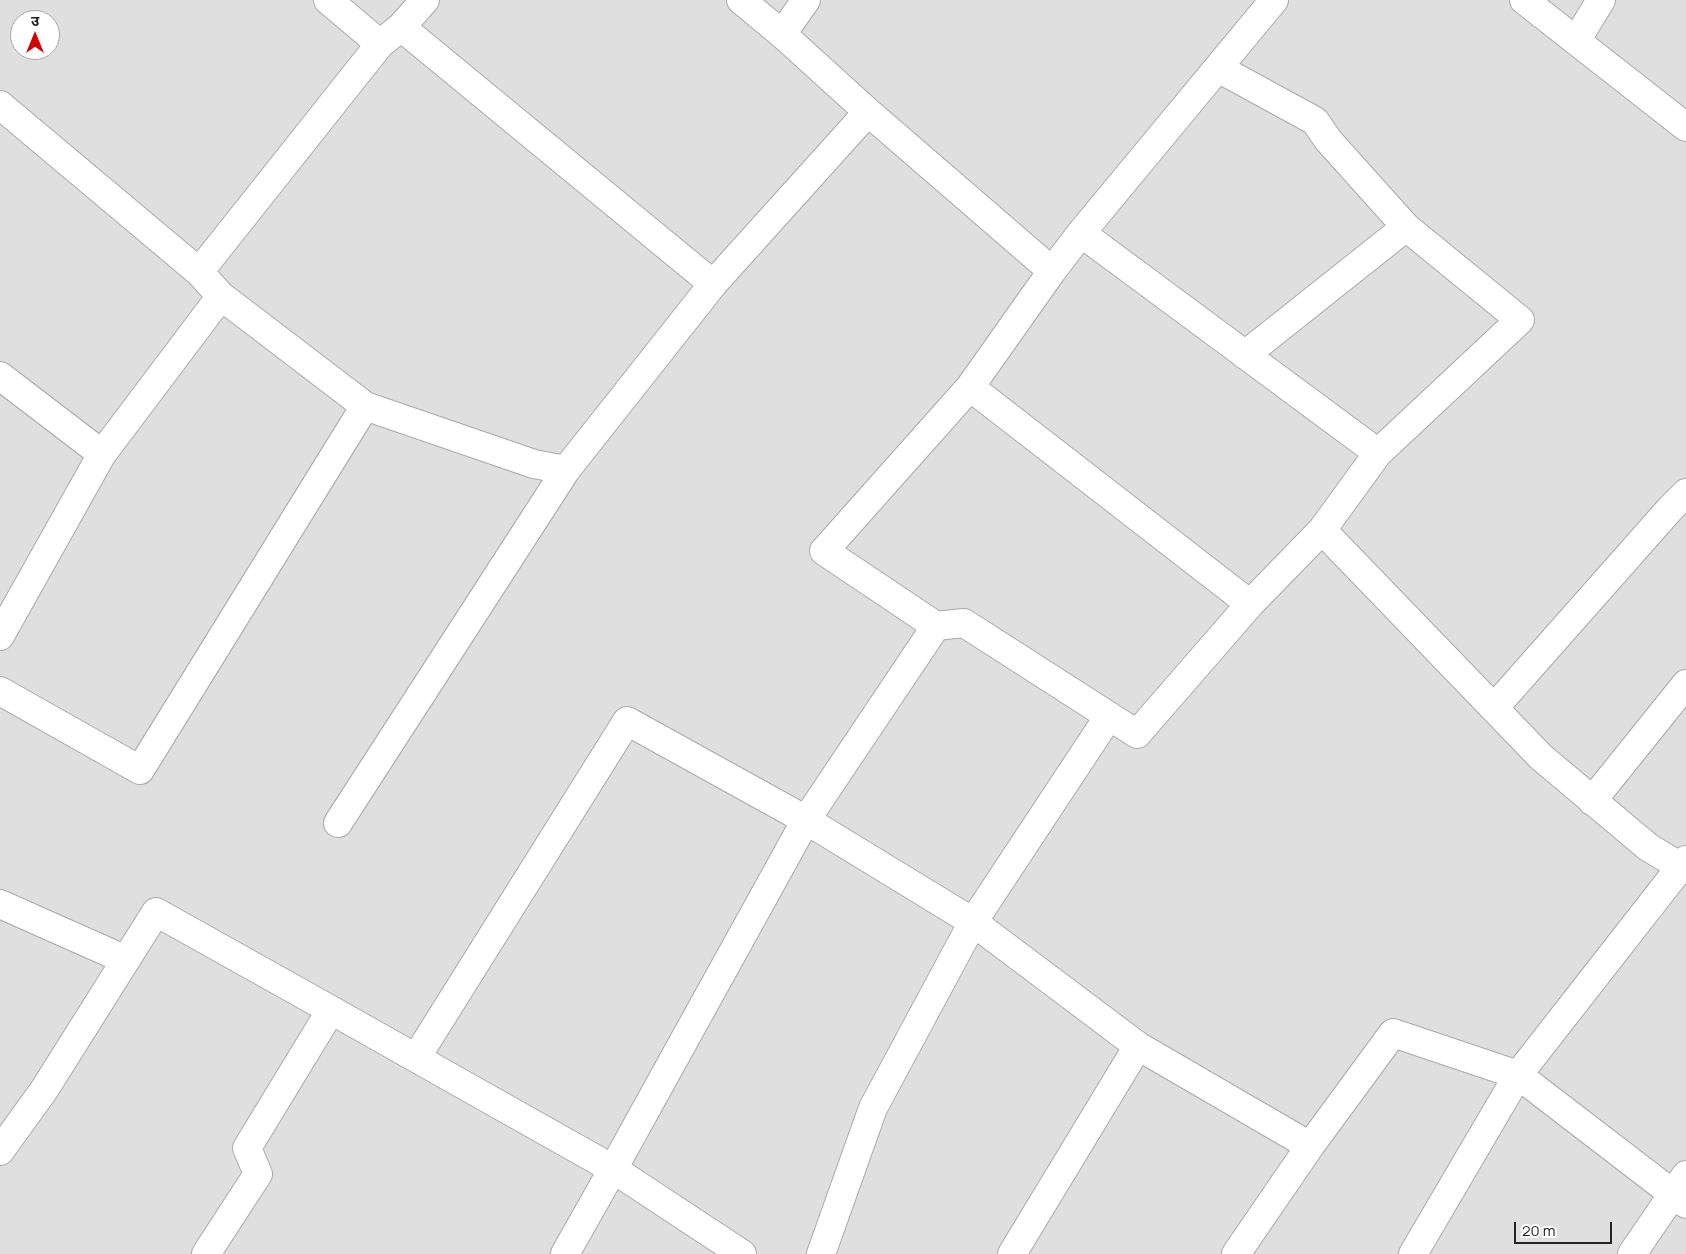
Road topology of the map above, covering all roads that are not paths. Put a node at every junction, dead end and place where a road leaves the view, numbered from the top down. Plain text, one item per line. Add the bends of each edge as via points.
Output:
1 (328, 0) edge
2 (425, 0) edge
3 (740, 0) edge
4 (806, 0) edge
5 (1274, 0) edge
6 (1524, 0) edge
7 (1601, 0) edge
8 (401, 26) junction
9 (782, 34) junction
10 (1576, 41) junction
11 (380, 44) junction
12 (1218, 68) junction
13 (0, 105) edge
14 (868, 112) junction
15 (1686, 127) edge
16 (1406, 227) junction
17 (1081, 233) junction
18 (1052, 271) junction
19 (199, 272) junction
20 (712, 284) junction
21 (221, 296) junction
22 (1245, 355) junction
23 (0, 376) edge
24 (970, 387) junction
25 (364, 406) junction
26 (1378, 453) junction
27 (102, 454) junction
28 (566, 470) junction
29 (1686, 493) edge
30 (1322, 530) junction
31 (1250, 604) junction
32 (936, 626) junction
33 (0, 636) edge
34 (1686, 684) edge
35 (0, 691) edge
36 (1494, 708) junction
37 (1109, 716) junction
38 (1592, 801) junction
39 (806, 820) junction
40 (338, 823) dead end
41 (1684, 866) edge
42 (0, 904) edge
43 (973, 922) junction
44 (126, 960) junction
45 (331, 1010) junction
46 (1138, 1046) junction
47 (416, 1058) junction
48 (1518, 1075) junction
49 (1310, 1146) junction
50 (0, 1151) edge
51 (613, 1169) junction
52 (1682, 1191) edge
53 (206, 1254) edge
54 (565, 1254) edge
55 (742, 1254) edge
56 (821, 1254) edge
57 (1012, 1254) edge
58 (1236, 1254) edge
59 (1413, 1254) edge
60 (1632, 1254) edge

1 - 11 street
2 - 8 street
3 - 9 street
4 - 9 street
5 - 12 street
6 - 10 street
7 - 10 street
8 - 11 street
8 - 20 street
9 - 14 street
10 - 15 street
11 - 19 street
12 - 16 street via 1315,122
12 - 17 street
13 - 19 street
14 - 18 street
14 - 20 street
16 - 22 street
16 - 26 street via 1520,320
17 - 18 street
17 - 22 street
18 - 24 street
19 - 21 street
20 - 28 street
21 - 25 street
21 - 27 street
22 - 26 street
23 - 27 street
24 - 31 street
24 - 32 street via 824,551
25 - 28 street via 534,464
25 - 35 street via 140,770
26 - 30 street
27 - 33 street
28 - 40 street
29 - 36 street
30 - 31 street
30 - 36 street
31 - 37 street via 1137,734
32 - 37 street via 964,623
32 - 39 street
34 - 38 street
36 - 38 street via 1541,757
37 - 43 street
38 - 41 street via 1648,847
39 - 43 street
39 - 47 street via 627,721
39 - 51 street
41 - 48 street
42 - 44 street
43 - 46 street
43 - 56 street via 873,1108
44 - 45 street via 156,912
44 - 50 street via 44,1090
45 - 47 street
45 - 53 street via 247,1148 258,1174
46 - 49 street
46 - 57 street
47 - 51 street
48 - 49 street via 1392,1033
48 - 52 street
48 - 59 street
49 - 58 street
51 - 54 street
51 - 55 street
52 - 60 street

